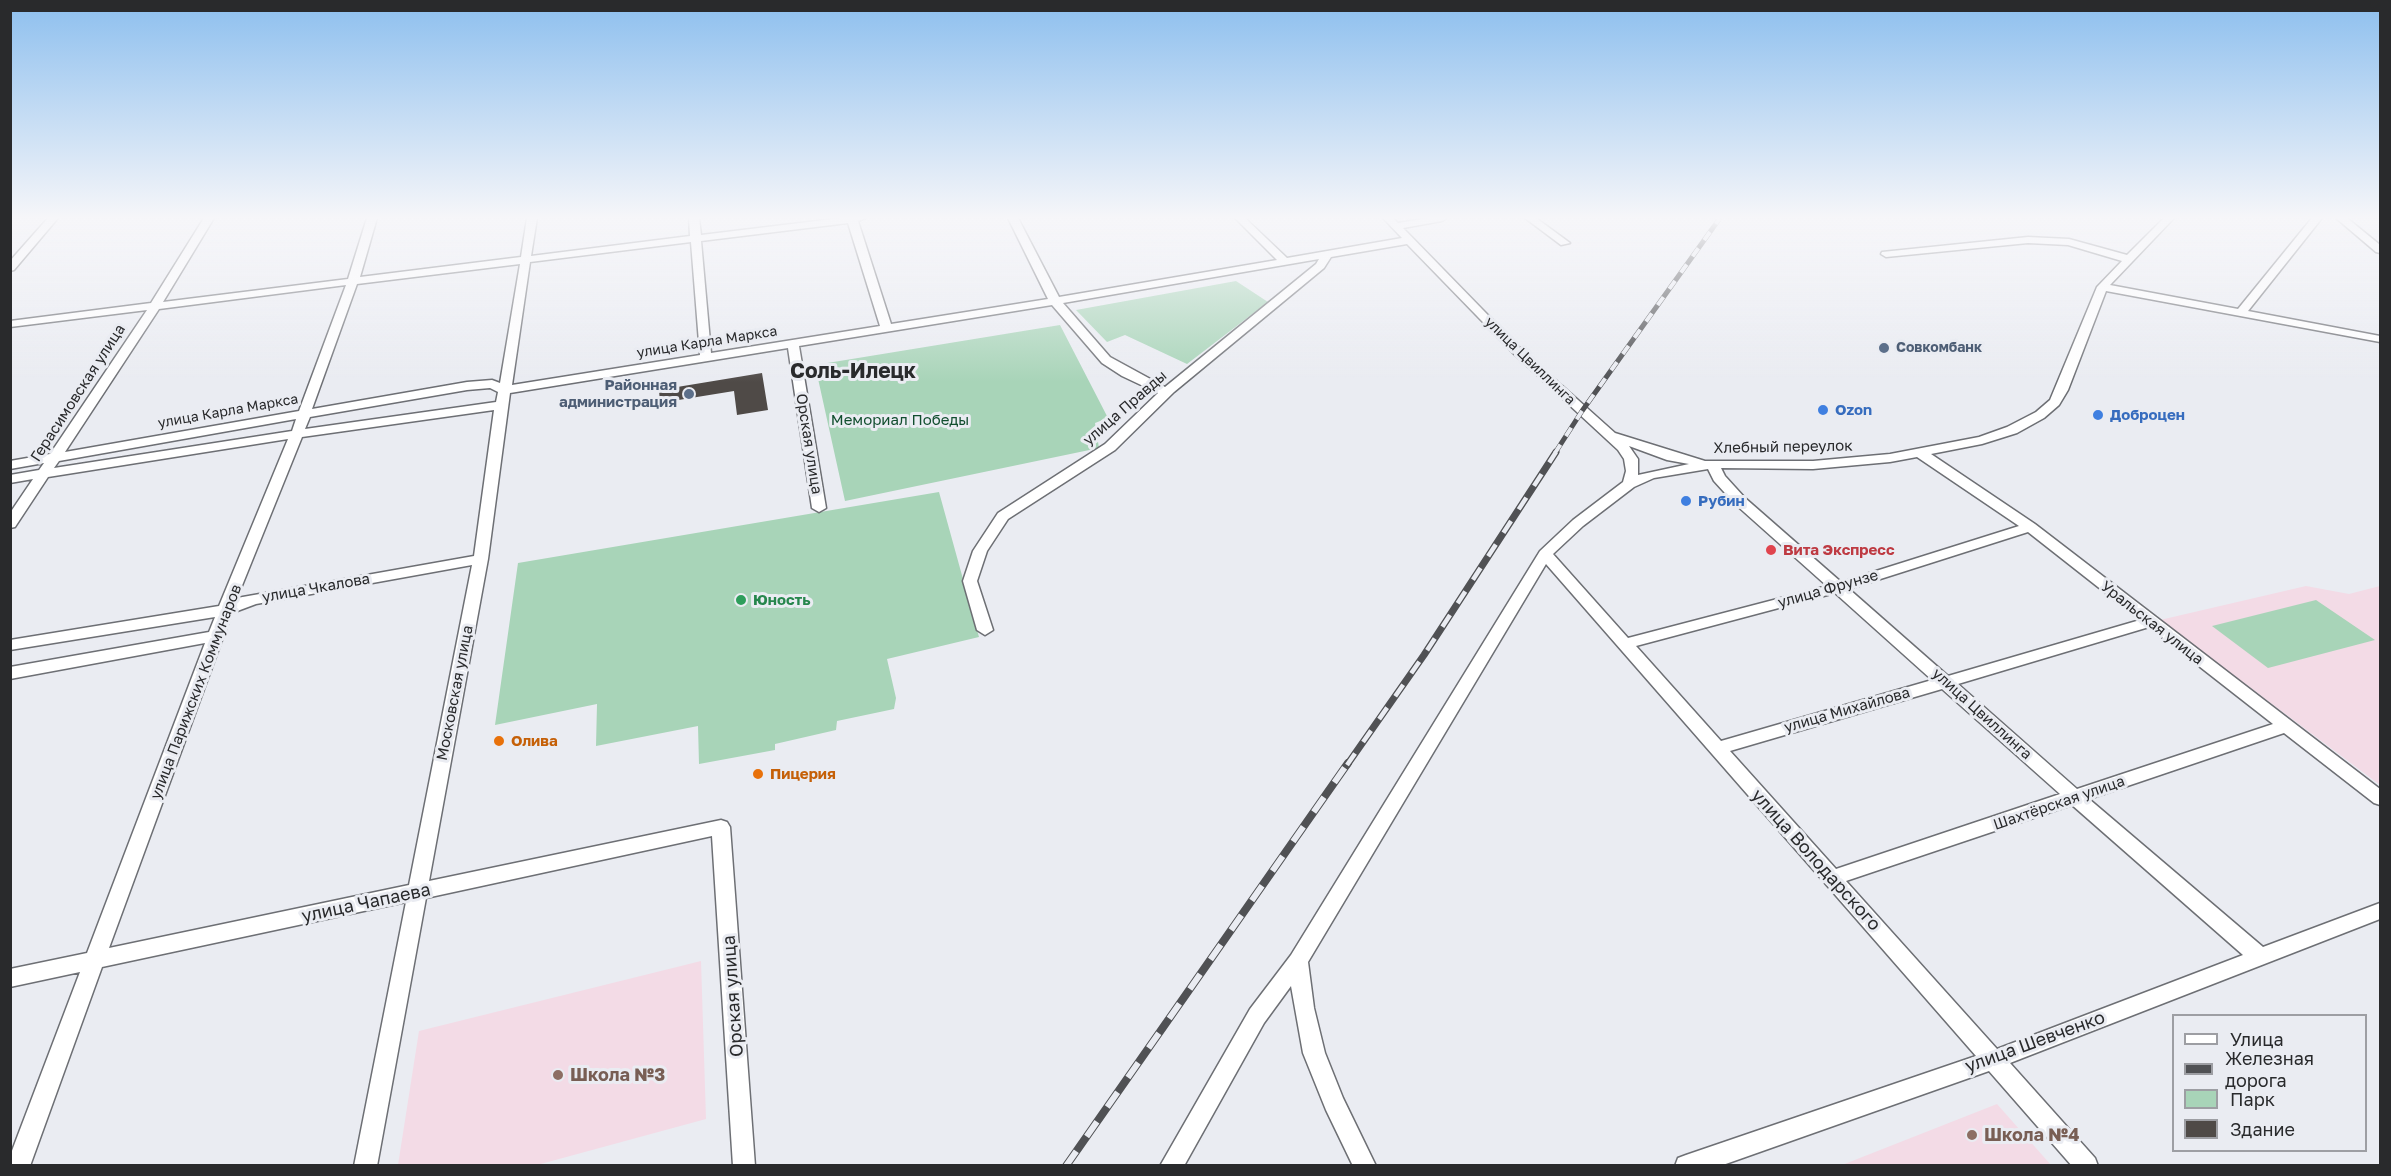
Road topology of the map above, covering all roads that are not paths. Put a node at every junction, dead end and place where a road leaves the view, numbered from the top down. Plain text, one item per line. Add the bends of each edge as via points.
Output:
1 (175, 273) edge
2 (355, 273) edge
3 (420, 273) edge
4 (523, 273) edge
5 (700, 273) edge
6 (870, 273) edge
7 (1041, 273) edge
8 (1221, 273) edge
9 (1312, 273) edge
10 (1442, 273) edge
11 (2115, 273) edge
12 (2273, 273) edge
13 (353, 281) junction
14 (2102, 287) junction
15 (1055, 301) junction
16 (155, 306) junction
17 (2242, 311) junction
18 (10, 324) edge
19 (886, 328) junction
20 (2380, 339) edge
21 (793, 343) junction
22 (706, 358) junction
23 (1167, 393) junction
24 (503, 397) junction
25 (304, 413) junction
26 (297, 434) junction
27 (1610, 435) junction
28 (1921, 453) junction
29 (53, 458) junction
30 (1712, 464) junction
31 (10, 465) edge
32 (44, 473) junction
33 (10, 479) edge
34 (1629, 484) junction
35 (819, 508) dead end
36 (10, 524) edge
37 (2030, 527) junction
38 (1545, 554) junction
39 (481, 559) junction
40 (1840, 587) junction
41 (225, 610) junction
42 (2150, 622) junction
43 (985, 630) dead end
44 (217, 636) junction
45 (1625, 644) junction
46 (10, 645) edge
47 (10, 673) edge
48 (1946, 681) junction
49 (2285, 726) junction
50 (1717, 749) junction
51 (2075, 797) junction
52 (2380, 798) edge
53 (721, 827) joint
54 (1832, 878) junction
55 (415, 892) junction
56 (2380, 911) edge
57 (2260, 957) junction
58 (95, 960) junction
59 (1298, 961) junction
60 (10, 978) edge
61 (1993, 1060) junction
62 (18, 1166) edge
63 (365, 1166) edge
64 (744, 1166) edge
65 (1171, 1166) edge
66 (1365, 1166) edge
67 (1686, 1166) edge
68 (2087, 1166) edge

1 - 16 street, Герасимовская улица
2 - 13 street, улица Парижских Коммунаров
3 - 13 street
4 - 24 street, Московская улица
5 - 22 street
6 - 19 street
7 - 15 street
8 - 15 street, улица Карла Маркса
9 - 23 street, улица Правды
10 - 27 street, улица Цвиллинга via 1517,351
11 - 14 street, Хлебный переулок
12 - 17 street
13 - 16 street
13 - 25 street, улица Парижских Коммунаров
14 - 17 street
14 - 28 street, Хлебный переулок via 2055,402 2012,430
15 - 19 street, улица Карла Маркса
15 - 23 street via 1106,360
16 - 18 street
16 - 29 street, Герасимовская улица
17 - 20 street
19 - 21 street, улица Карла Маркса
21 - 22 street, улица Карла Маркса
21 - 35 street, Орская улица
22 - 24 street, улица Карла Маркса
23 - 43 street, улица Правды via 1110,447 1003,516 980,551 970,581
24 - 25 street, улица Карла Маркса via 492,384 467,386
24 - 26 street, улица Карла Маркса
24 - 39 street, Московская улица
25 - 26 street, улица Парижских Коммунаров
25 - 29 street, улица Карла Маркса
26 - 32 street, улица Карла Маркса
26 - 41 street, улица Парижских Коммунаров
27 - 30 street via 1672,457
27 - 34 street, улица Цвиллинга via 1631,459
28 - 30 street, Хлебный переулок via 1853,463
28 - 37 street, Уральская улица
29 - 31 street, улица Карла Маркса
29 - 32 street, Герасимовская улица
30 - 34 street, Хлебный переулок via 1651,475
30 - 40 street, улица Цвиллинга via 1740,501
32 - 33 street, улица Карла Маркса
32 - 36 street, Герасимовская улица
34 - 38 street, Хлебный переулок
37 - 40 street, улица Фрунзе
37 - 42 street, Уральская улица
38 - 45 street, улица Володарского
38 - 59 street, Хлебный переулок
39 - 41 street, улица Чкалова via 249,600
39 - 55 street, Московская улица
40 - 45 street, улица Фрунзе
40 - 48 street, улица Цвиллинга
41 - 44 street, улица Парижских Коммунаров
41 - 46 street, улица Чкалова
42 - 48 street, улица Михайлова
42 - 49 street, Уральская улица
44 - 47 street
44 - 58 street, улица Парижских Коммунаров
45 - 50 street, улица Володарского
48 - 50 street, улица Михайлова
48 - 51 street, улица Цвиллинга
49 - 51 street, Шахтёрская улица
49 - 52 street, Уральская улица
50 - 54 street, улица Володарского
51 - 54 street, Шахтёрская улица
51 - 57 street, улица Цвиллинга
53 - 55 street, улица Чапаева
53 - 64 street, Орская улица
54 - 61 street, улица Володарского
55 - 58 street, улица Чапаева
55 - 63 street, Московская улица
56 - 57 street, улица Шевченко
57 - 61 street, улица Шевченко
58 - 60 street, улица Чапаева
58 - 62 street, улица Парижских Коммунаров
59 - 65 street, Хлебный переулок via 1257,1016
59 - 66 street via 1314,1053
61 - 67 street, улица Шевченко
61 - 68 street, улица Володарского

